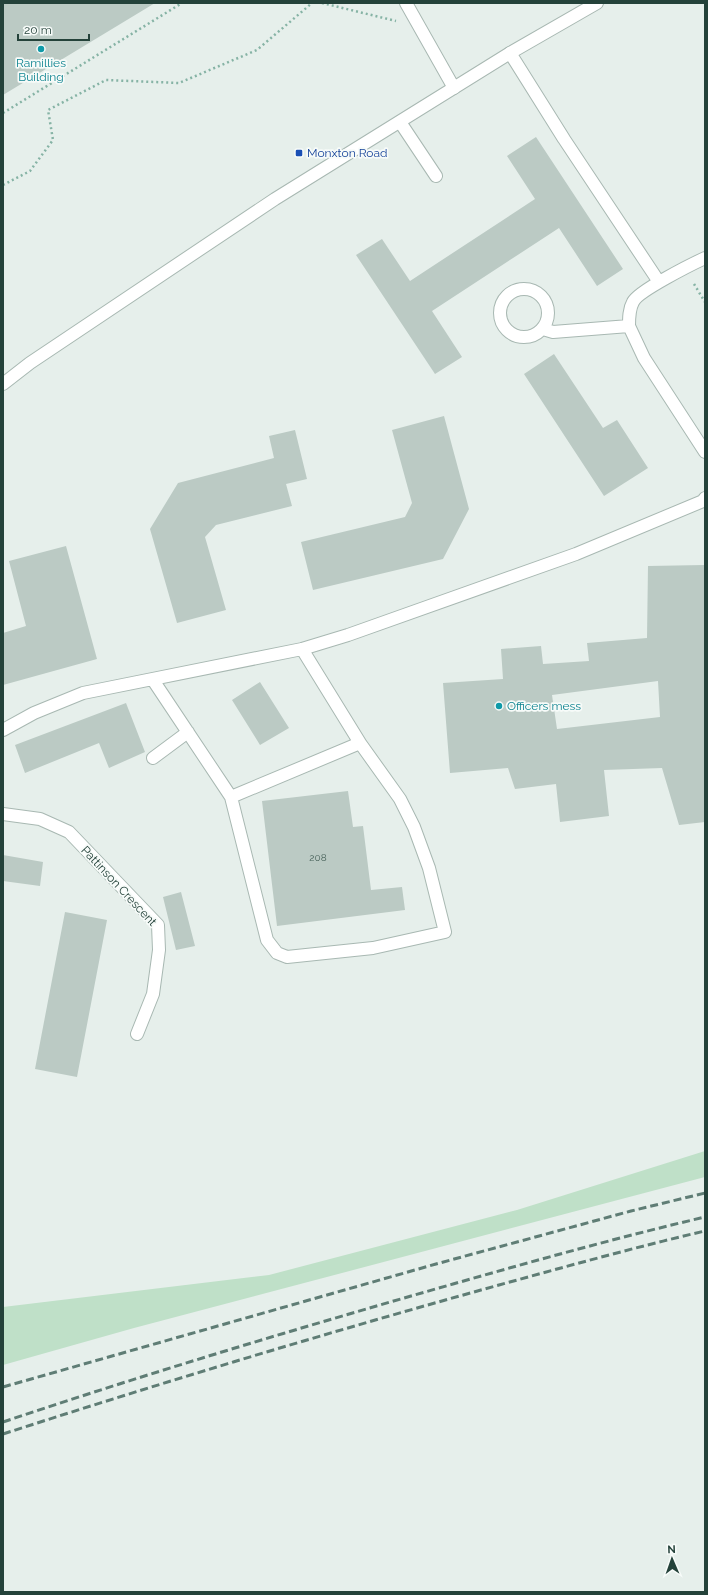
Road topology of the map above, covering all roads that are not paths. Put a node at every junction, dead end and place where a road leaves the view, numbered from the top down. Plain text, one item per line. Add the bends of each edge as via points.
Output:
1 (406, 3) edge
2 (597, 3) edge
3 (510, 53) junction
4 (454, 88) junction
5 (400, 122) junction
6 (436, 176) dead end
7 (705, 258) edge
8 (659, 282) junction
9 (629, 326) junction
10 (543, 329) dead end
11 (3, 384) edge
12 (705, 452) edge
13 (705, 498) edge
14 (302, 649) junction
15 (153, 680) junction
16 (3, 730) edge
17 (188, 732) junction
18 (360, 743) junction
19 (153, 758) dead end
20 (231, 797) junction
21 (3, 814) edge
22 (137, 1034) dead end

1 - 4 street
2 - 3 street
3 - 4 street
3 - 8 street via 564,140
4 - 5 street
5 - 6 street
5 - 11 street via 274,199 30,363
7 - 8 street
8 - 9 street via 633,300
9 - 10 street via 553,332
9 - 12 street via 644,358
13 - 14 street via 576,554
14 - 15 street
14 - 18 street
15 - 16 street via 83,693 34,713
15 - 17 street
17 - 19 street
17 - 20 street
18 - 20 street
18 - 20 street via 400,799 414,827 429,868 445,932 373,948 287,957 277,953 267,940
21 - 22 street, Pattinson Crescent via 40,820 69,832 158,925 159,950 153,994

